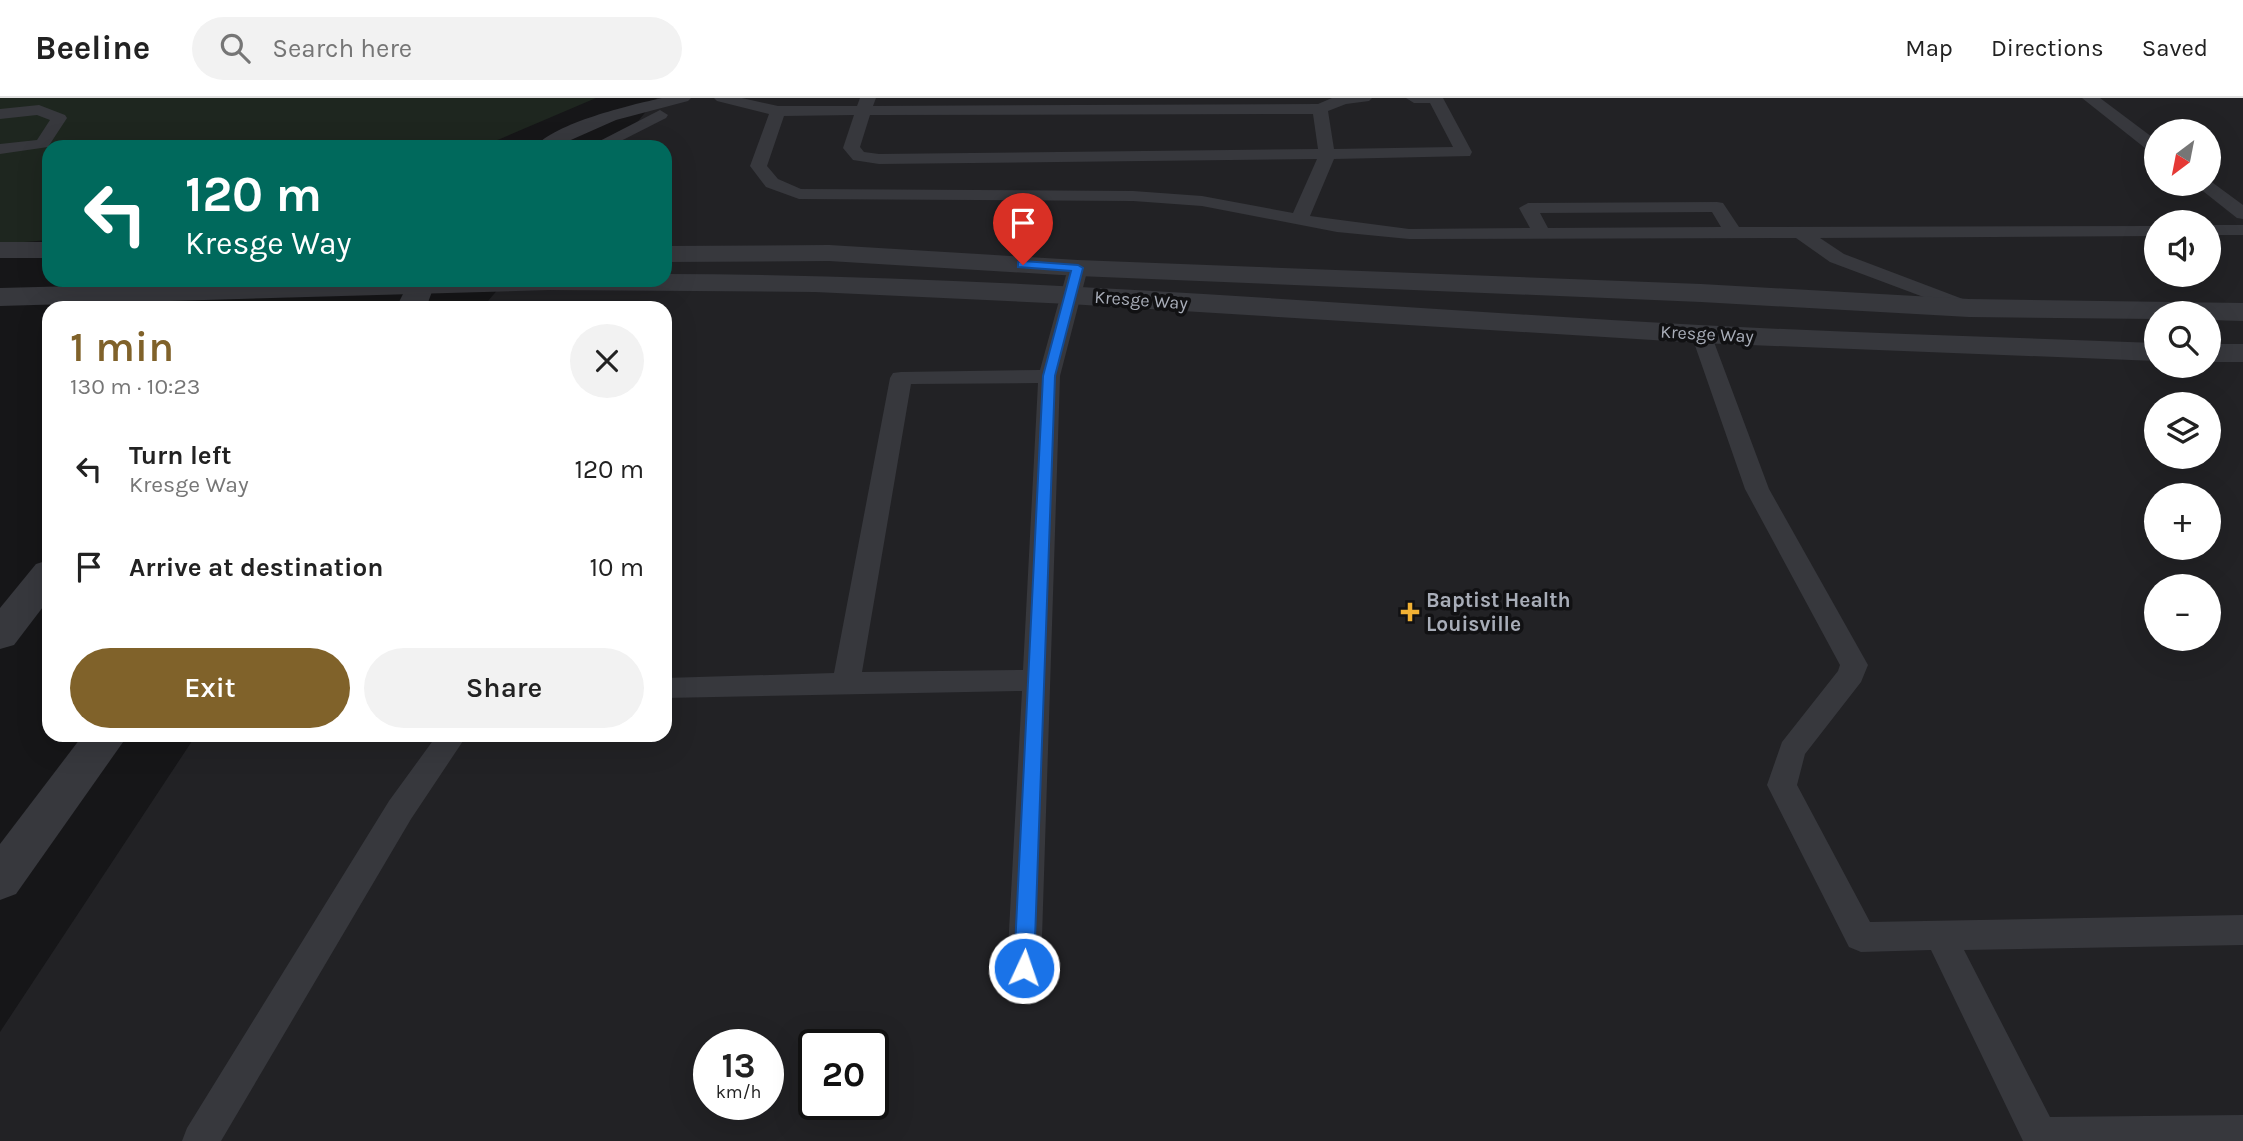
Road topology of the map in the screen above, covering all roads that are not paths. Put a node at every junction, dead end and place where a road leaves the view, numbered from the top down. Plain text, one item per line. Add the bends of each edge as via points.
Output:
1 (683, 98) edge
2 (695, 98) edge
3 (722, 98) edge
4 (1364, 98) edge
5 (1414, 98) edge
6 (2090, 98) edge
7 (866, 104) edge
8 (1320, 109) junction
9 (778, 111) junction
10 (0, 114) edge
11 (2144, 139) edge
12 (45, 140) edge
13 (557, 140) edge
14 (610, 140) edge
15 (42, 144) edge
16 (0, 149) edge
17 (1327, 155) junction
18 (2219, 196) edge
19 (2243, 214) edge
20 (1299, 220) junction
21 (2144, 230) edge
22 (2221, 230) edge
23 (2243, 230) edge
24 (1800, 232) junction
25 (1542, 233) junction
26 (1734, 233) junction
27 (0, 250) edge
28 (42, 250) edge
29 (672, 254) edge
30 (672, 282) edge
31 (1073, 282) junction
32 (476, 287) edge
33 (418, 291) edge
34 (0, 297) edge
35 (1969, 308) junction
36 (2243, 312) edge
37 (1701, 334) junction
38 (2144, 352) edge
39 (2221, 353) edge
40 (2243, 354) edge
41 (1049, 376) junction
42 (42, 582) edge
43 (0, 635) edge
44 (1036, 680) junction
45 (846, 683) junction
46 (672, 688) edge
47 (102, 742) edge
48 (448, 742) edge
49 (0, 880) edge
50 (2243, 930) edge
51 (1941, 937) junction
52 (1024, 968) dead end
53 (2243, 1133) edge
54 (200, 1141) edge

1 - 13 lane via 586,125
2 - 14 lane
3 - 9 lane
4 - 8 lane via 1343,99
5 - 17 lane via 1435,98 1464,152
6 - 11 lane
7 - 8 lane
7 - 9 lane
7 - 17 lane via 851,148 859,156 878,159
8 - 17 lane
9 - 20 lane via 758,166 772,183 799,194 1133,196 1202,201
10 - 12 lane via 39,110 59,118
15 - 16 lane
17 - 20 lane
18 - 19 lane
20 - 25 lane via 1409,234
21 - 24 lane
22 - 23 lane
24 - 26 lane
24 - 35 lane via 1837,258
25 - 26 lane
25 - 26 lane via 1528,208 1717,207
27 - 28 street
29 - 31 street, Kresge Way via 829,253
30 - 31 street, Kresge Way
31 - 35 street, Kresge Way via 1701,293
31 - 37 street, Kresge Way
31 - 41 lane
32 - 33 street, Kresge Way
33 - 34 street, Kresge Way
35 - 36 street, Kresge Way
37 - 38 street, Kresge Way
37 - 51 lane via 1757,489 1854,665 1792,750 1782,785 1861,937
39 - 40 street
41 - 44 lane
41 - 45 lane via 901,378
42 - 43 street
44 - 45 lane
44 - 52 lane
45 - 46 lane
47 - 49 street
48 - 54 lane via 400,810
50 - 51 lane
51 - 53 lane via 2040,1136

